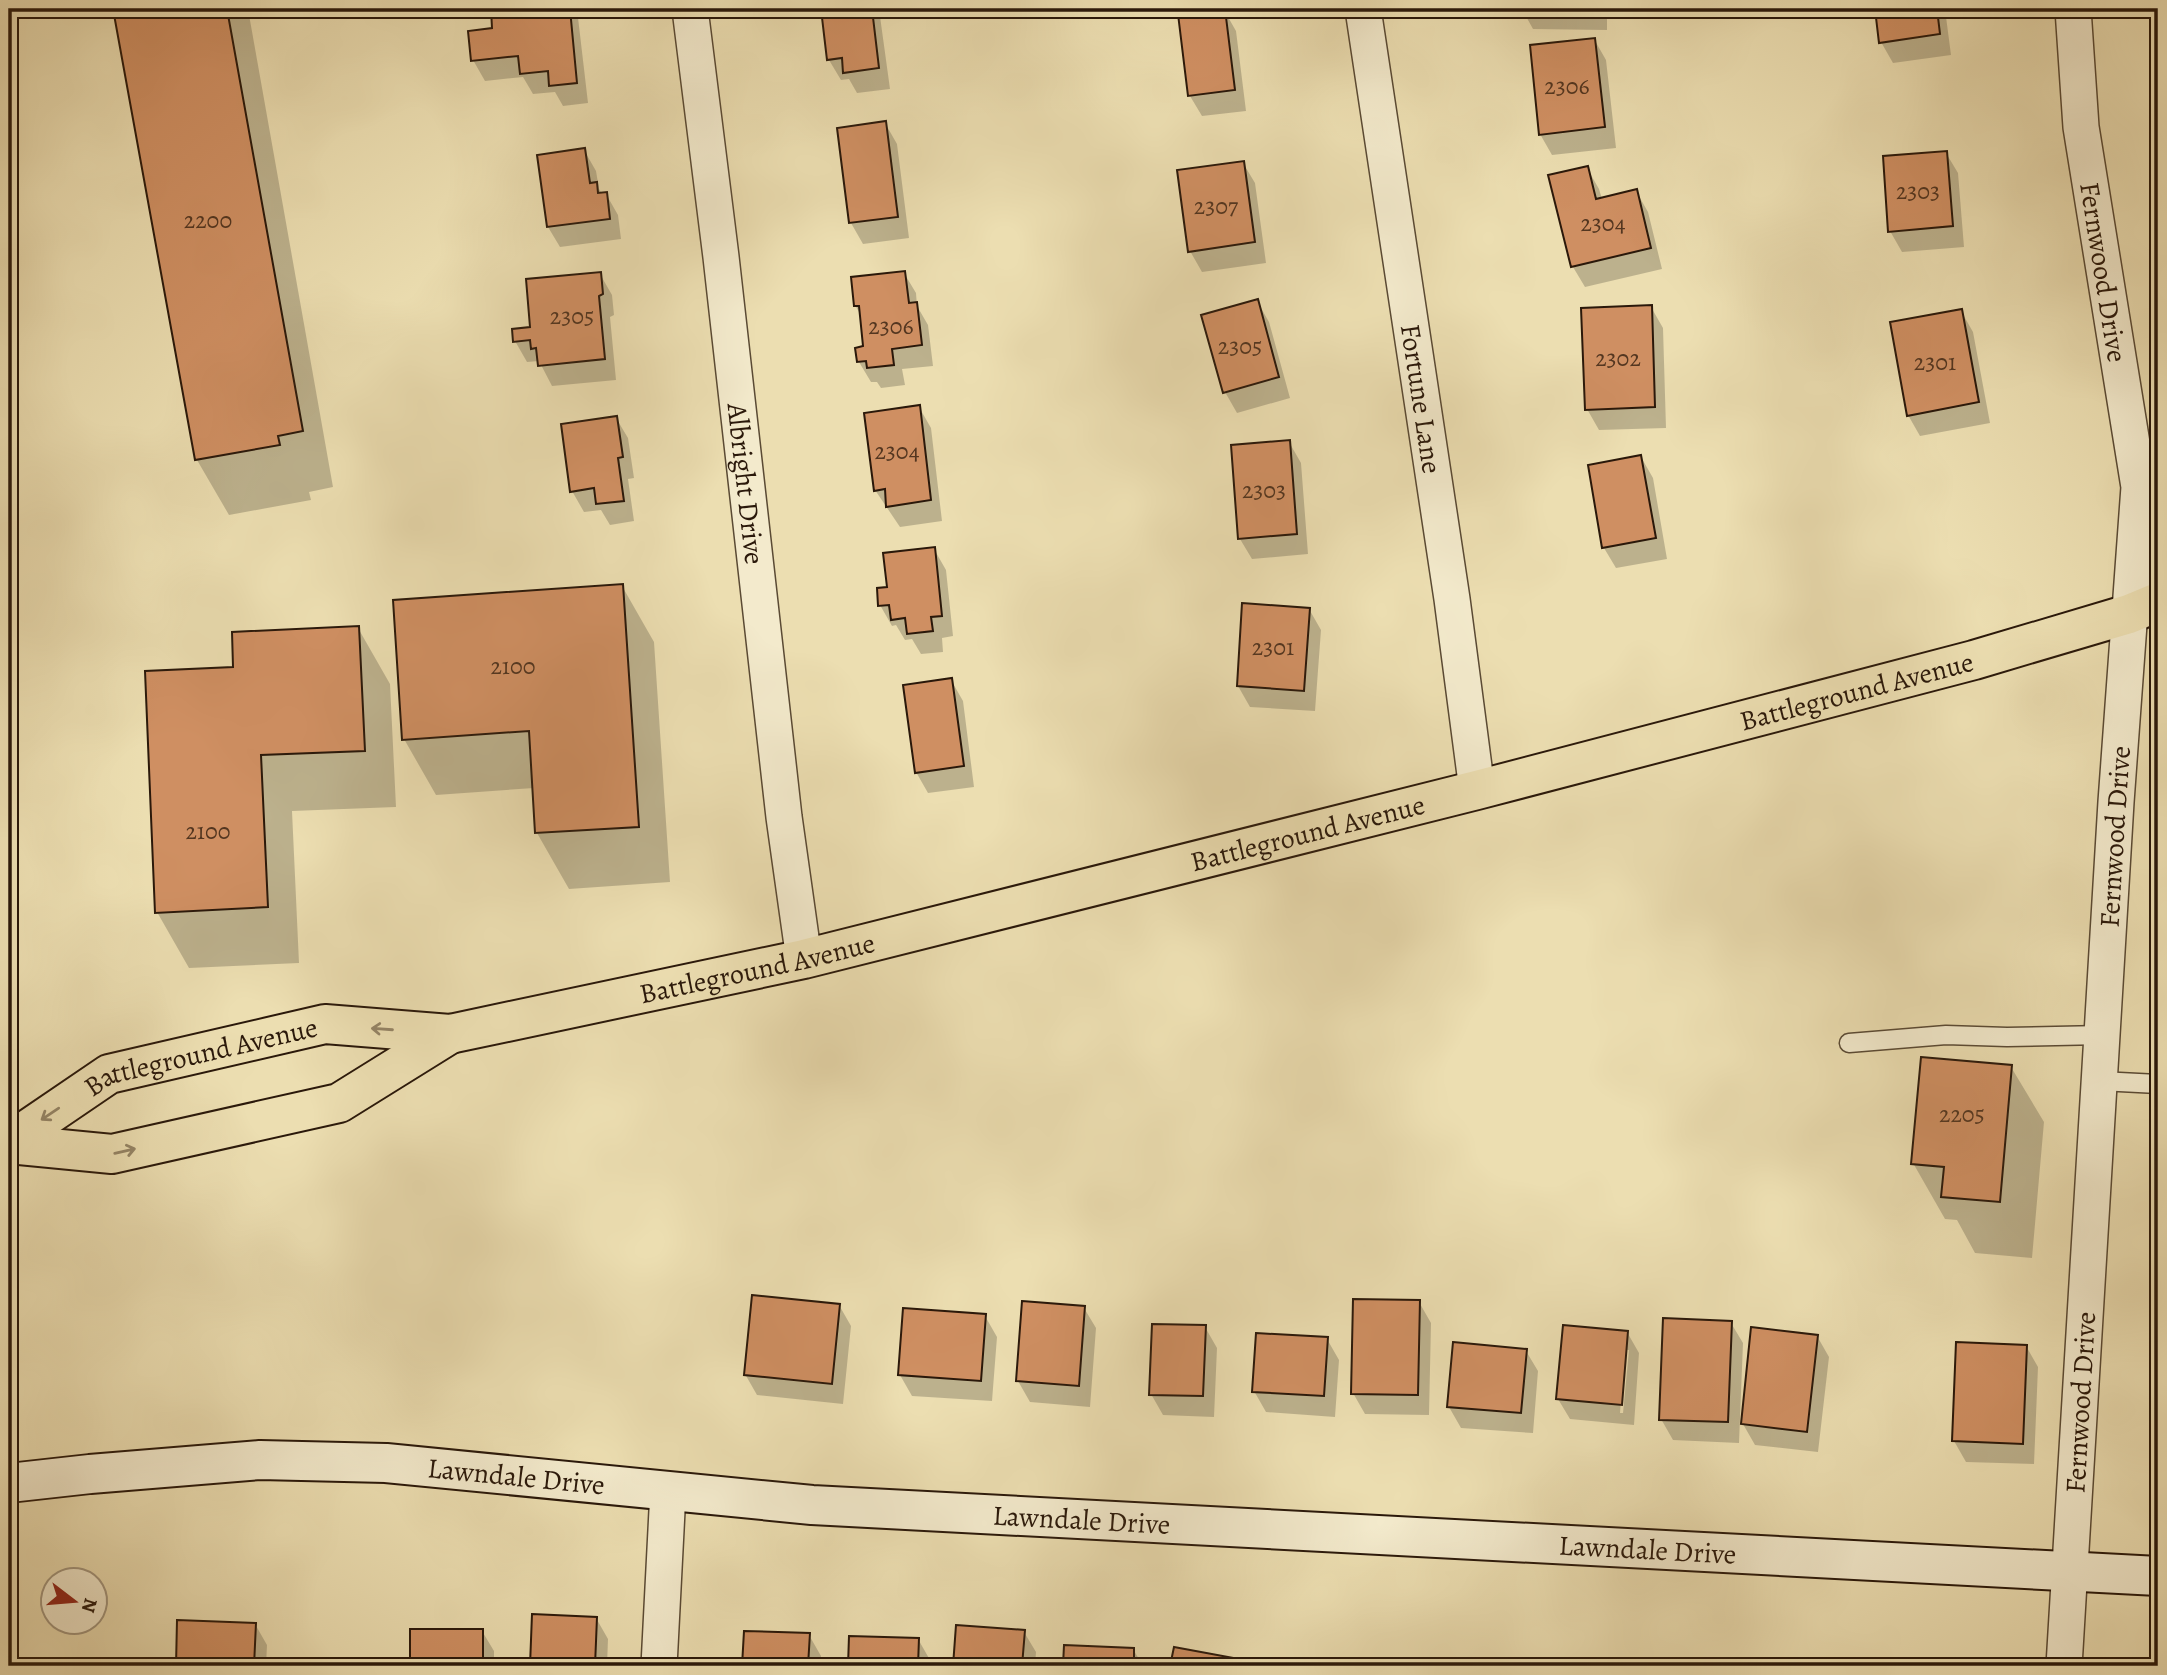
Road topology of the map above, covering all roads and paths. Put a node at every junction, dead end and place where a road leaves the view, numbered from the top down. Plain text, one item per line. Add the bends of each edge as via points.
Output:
1 (690, 9) edge
2 (1363, 9) edge
3 (2073, 9) edge
4 (2144, 608) edge
5 (1476, 790) junction
6 (804, 959) junction
7 (450, 1034) junction
8 (2103, 1035) junction
9 (1849, 1043) dead end
10 (2100, 1081) junction
11 (2158, 1084) edge
12 (9, 1143) edge
13 (9, 1483) edge
14 (668, 1491) junction
15 (2071, 1572) junction
16 (2158, 1576) edge
17 (659, 1666) edge
18 (2064, 1666) edge

1 - 6 street, Albright Drive
2 - 5 street, Fortune Lane via 1452,599
3 - 4 street, Fernwood Drive via 2081,127 2138,487
4 - 5 main road, Battleground Avenue via 1974,660
4 - 8 street, Fernwood Drive via 2116,802
5 - 6 main road, Battleground Avenue
6 - 7 main road, Battleground Avenue
12 -> 7 main road, Battleground Avenue via 112,1154 339,1103
7 -> 12 main road, Battleground Avenue via 325,1024 109,1074
8 - 9 lane via 1946,1035
8 - 10 street, Fernwood Drive
10 - 11 lane
10 - 15 street, Fernwood Drive
13 - 14 main road, Lawndale Drive via 260,1460 386,1463
14 - 15 main road, Lawndale Drive via 978,1515
14 - 17 street
15 - 16 main road, Lawndale Drive
15 - 18 street, Fernwood Drive

